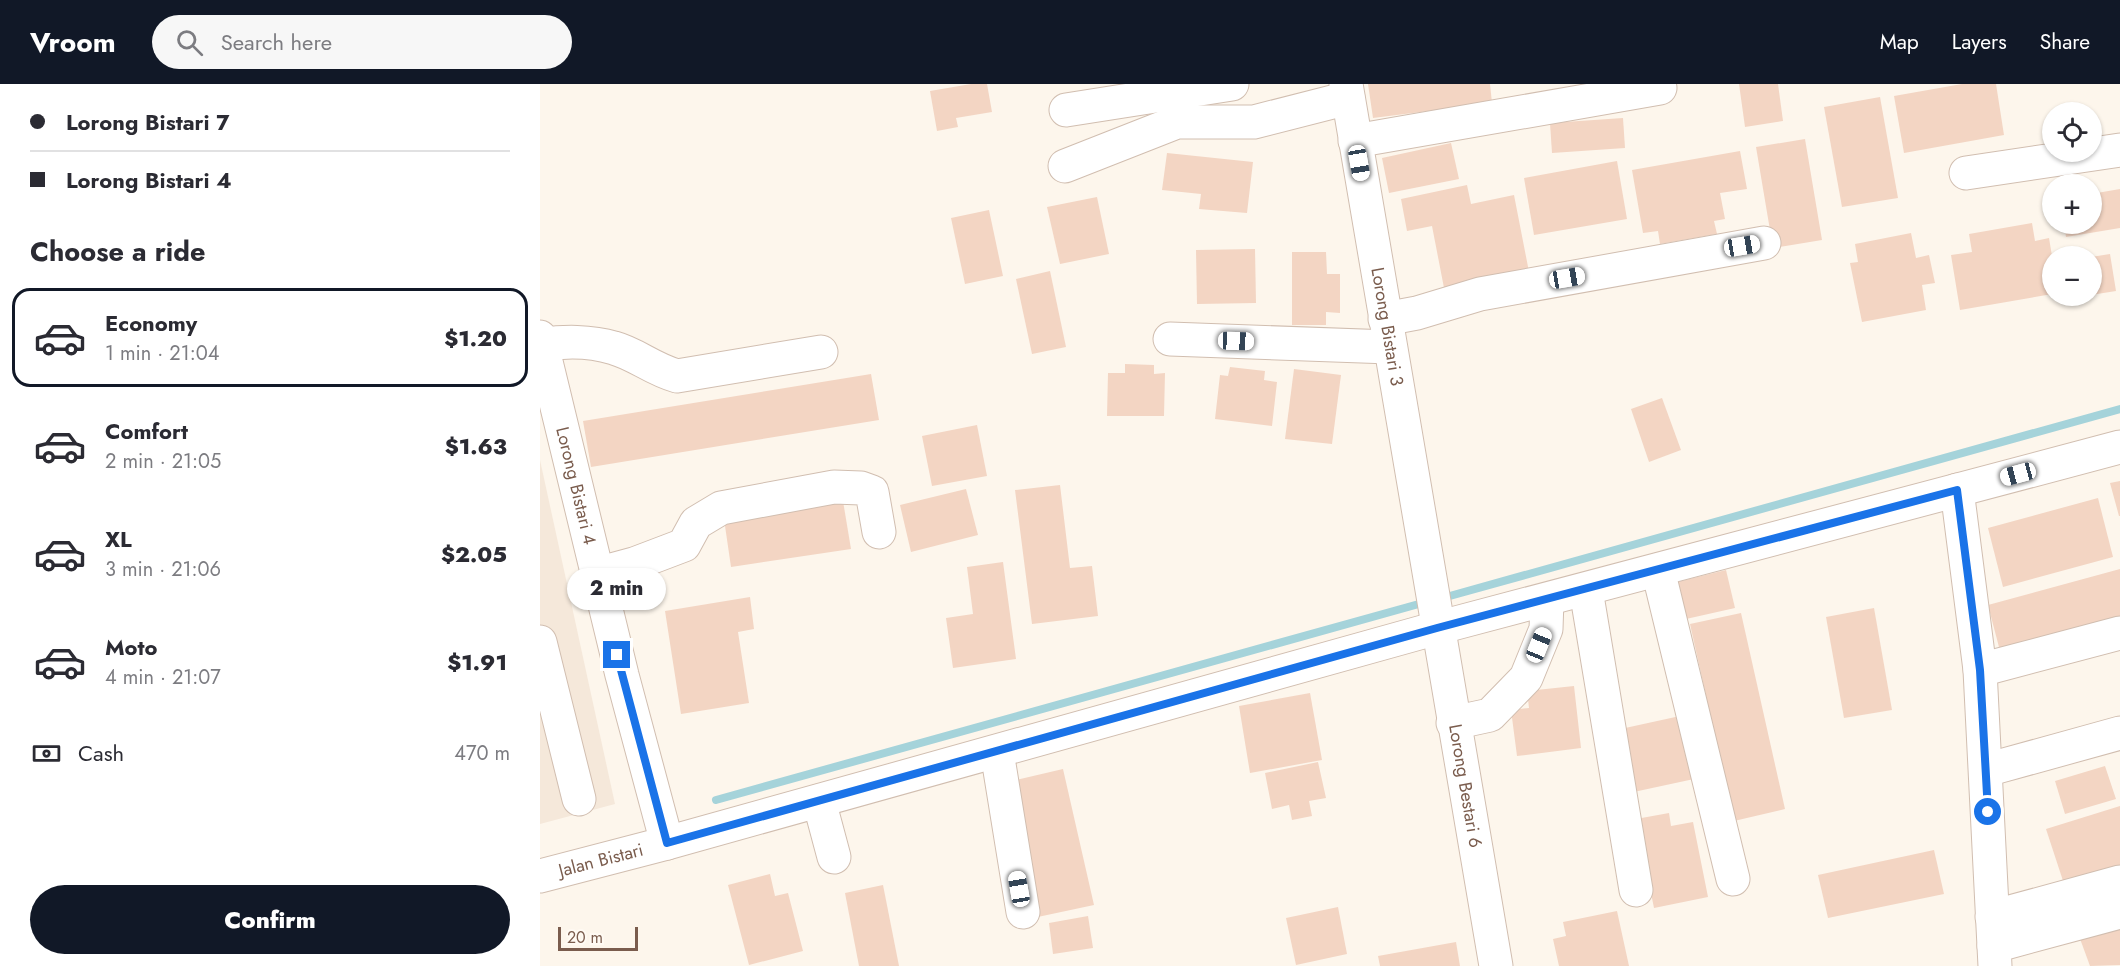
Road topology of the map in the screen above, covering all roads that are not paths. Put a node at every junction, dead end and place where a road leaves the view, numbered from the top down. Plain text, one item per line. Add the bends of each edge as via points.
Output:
1 (1232, 84) edge
2 (1660, 88) dead end
3 (1347, 91) edge
4 (1066, 110) dead end
5 (1355, 141) junction
6 (2120, 150) edge
7 (1065, 166) dead end
8 (1966, 173) dead end
9 (1764, 243) dead end
10 (1387, 333) junction
11 (1170, 339) dead end
12 (541, 342) edge
13 (821, 352) dead end
14 (2120, 447) edge
15 (1957, 490) junction
16 (879, 532) dead end
17 (1658, 570) junction
18 (597, 574) junction
19 (1586, 590) junction
20 (1547, 600) junction
21 (1435, 617) junction
22 (2120, 633) edge
23 (540, 642) edge
24 (1980, 670) junction
25 (1453, 723) junction
26 (2120, 733) edge
27 (997, 752) junction
28 (1986, 770) junction
29 (579, 799) dead end
30 (819, 801) junction
31 (667, 843) junction
32 (834, 857) dead end
33 (540, 876) edge
34 (1733, 879) dead end
35 (2120, 882) edge
36 (1636, 890) dead end
37 (1023, 912) dead end
38 (2120, 912) edge
39 (1993, 943) edge
40 (1496, 966) edge

1 - 4 street
2 - 5 street
3 - 5 street, Lorong Bistari 3
3 - 7 street via 1254,122 1177,122
5 - 10 street, Lorong Bistari 3
6 - 8 street
9 - 10 street via 1479,294 1417,313
10 - 11 street
10 - 21 street, Lorong Bistari 3
12 - 13 street via 566,341 614,348 656,370 677,376
12 - 18 street, Lorong Bistari 4
14 - 15 street, Jalan Bistari
15 - 17 street, Jalan Bistari
15 - 24 street
16 - 18 street via 872,492 834,487 721,508 696,523 684,545
17 - 19 street, Jalan Bistari
17 - 34 street
18 - 31 street, Lorong Bistari 4
19 - 20 street, Jalan Bistari
19 - 36 street
20 - 21 street, Jalan Bistari
20 - 25 street via 1546,629 1526,678 1490,715
21 - 25 street, Lorong Bestari 6
21 - 27 street, Jalan Bistari
22 - 24 street
23 - 29 street
24 - 28 street
25 - 40 street, Lorong Bestari 6
26 - 28 street
27 - 30 street, Jalan Bistari
27 - 37 street
28 - 39 street
30 - 31 street, Jalan Bistari
30 - 32 street
31 - 33 street, Jalan Bistari
35 - 39 street
38 - 39 street

